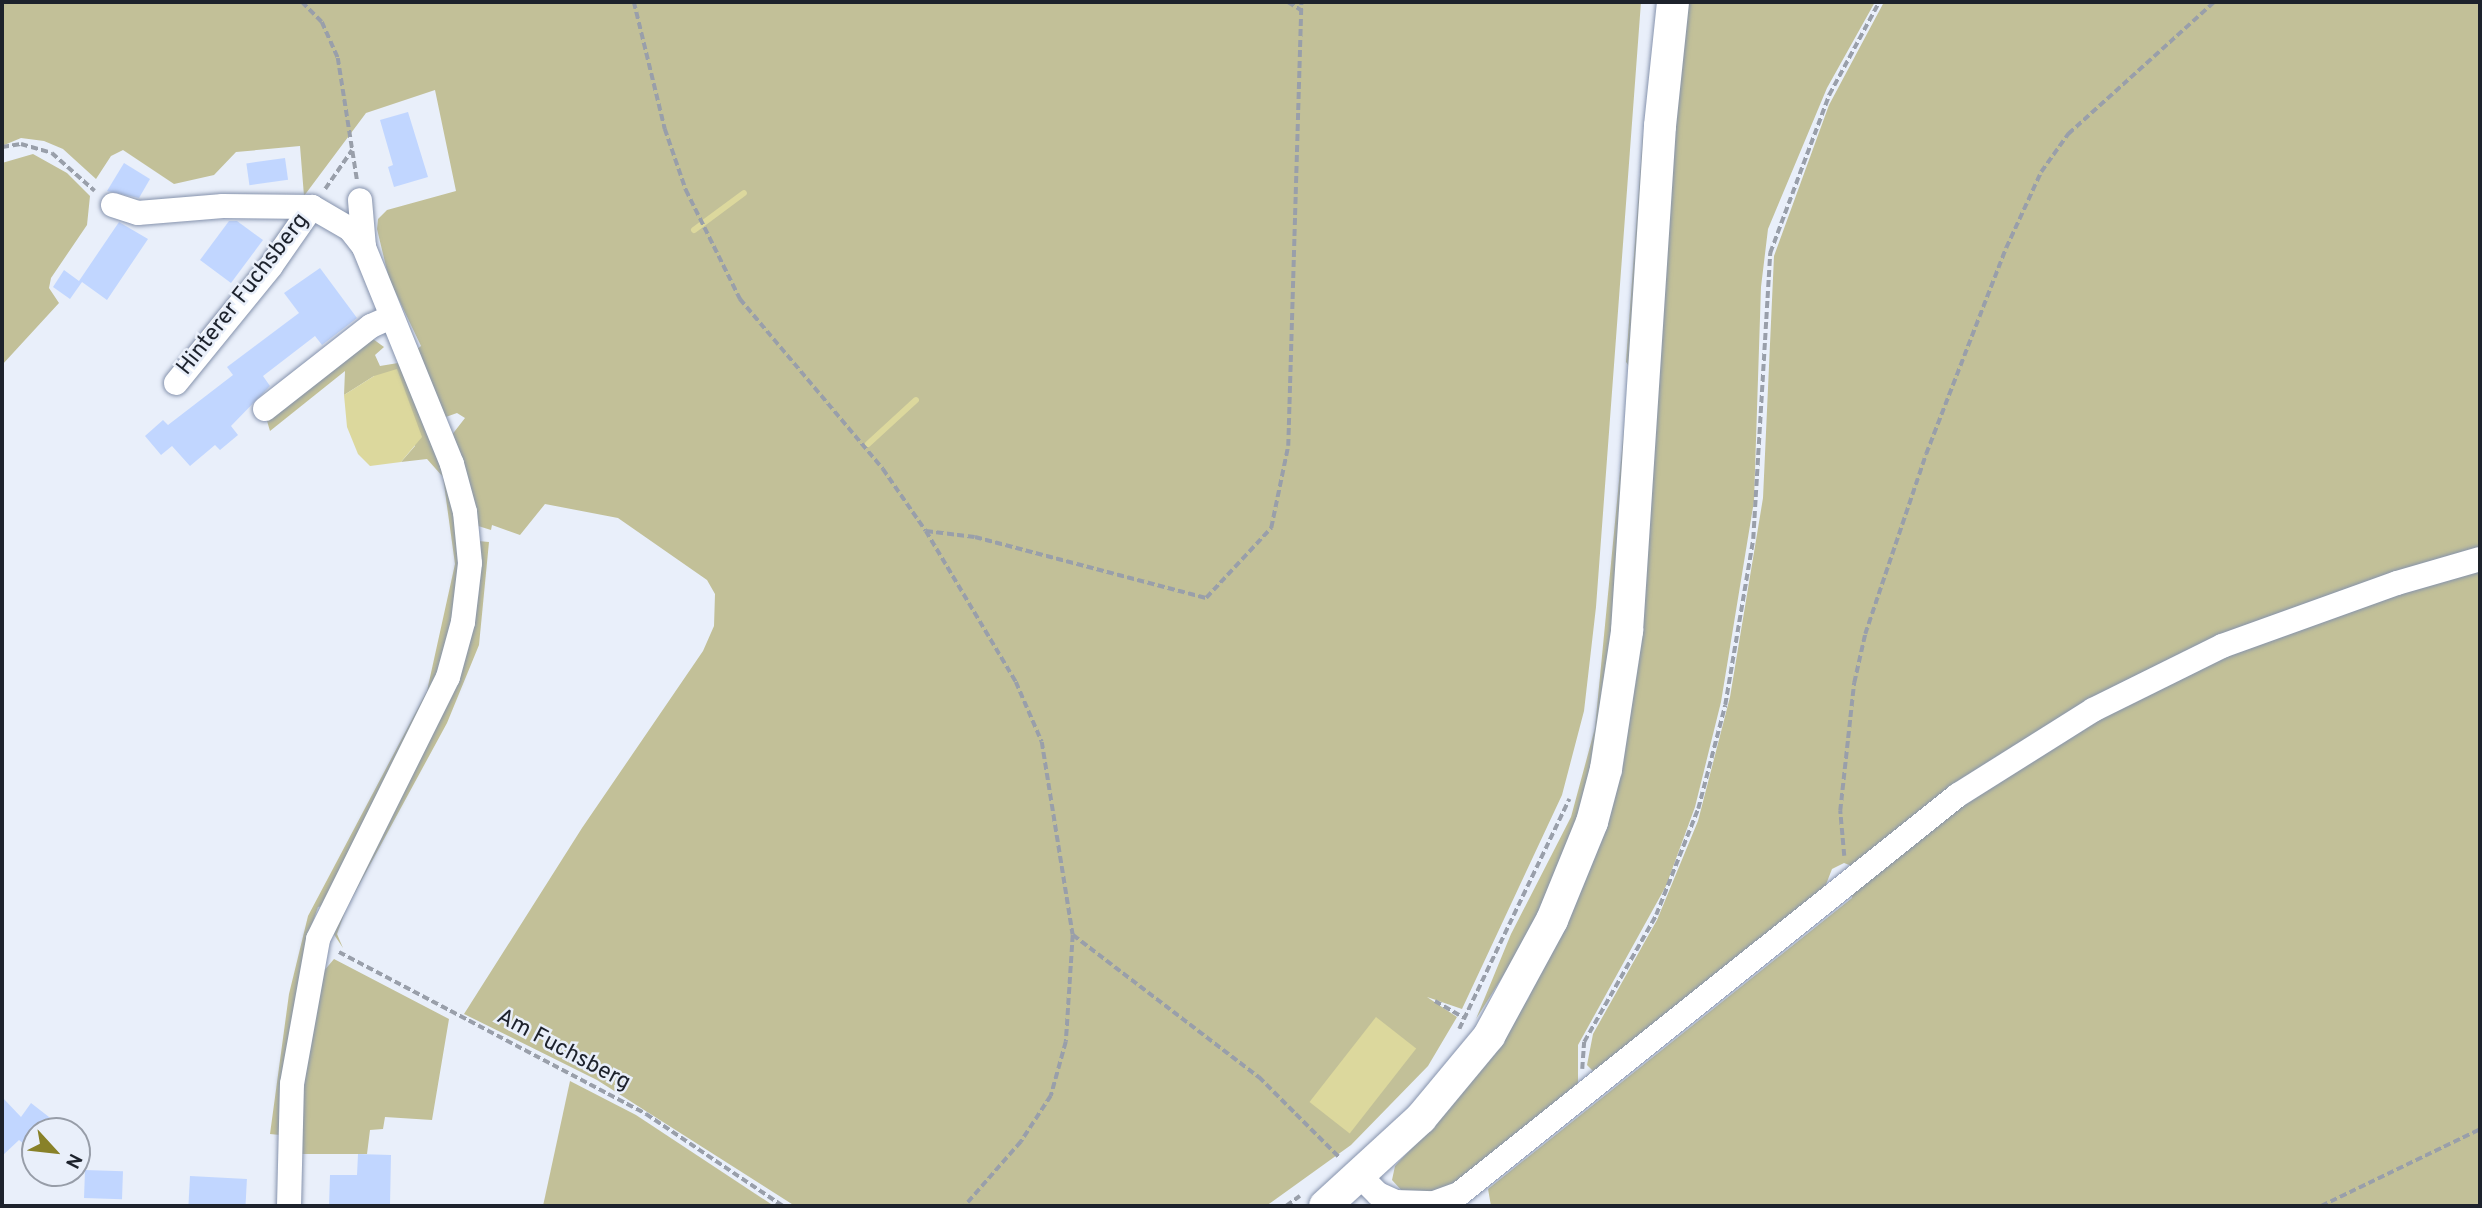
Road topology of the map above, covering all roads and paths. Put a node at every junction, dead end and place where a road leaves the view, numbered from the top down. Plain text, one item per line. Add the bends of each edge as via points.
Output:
1 (302, 2) edge
2 (634, 2) edge
3 (1288, 2) edge
4 (1301, 2) edge
5 (1673, 2) edge
6 (1879, 2) edge
7 (2214, 2) edge
8 (1301, 10) junction
9 (2, 147) edge
10 (352, 150) junction
11 (360, 200) joint
12 (113, 205) joint
13 (312, 207) junction
14 (364, 247) junction
15 (389, 318) junction
16 (176, 383) dead end
17 (265, 409) dead end
18 (926, 531) junction
19 (2480, 559) edge
20 (1573, 789) dead end
21 (1843, 861) dead end
22 (1073, 935) junction
23 (318, 939) junction
24 (1435, 1001) dead end
25 (1465, 1018) junction
26 (1452, 1041) dead end
27 (1581, 1065) dead end
28 (2480, 1129) edge
29 (1347, 1169) junction
30 (289, 1206) edge
31 (783, 1206) edge
32 (965, 1206) edge
33 (1325, 1206) edge
34 (2321, 1206) edge

1 - 10 path via 321,22 338,58
2 - 18 path via 665,129 686,190 740,299 883,469
3 - 8 path
4 - 8 path
5 - 29 main road via 1660,126 1627,631 1616,717 1592,822 1552,920 1489,1036 1437,1101
6 - 27 path via 1829,95 1770,253 1756,517 1725,705 1698,809 1656,915 1584,1042
7 - 21 path via 2068,134 2041,172 2006,248 1935,430 1865,634 1854,683 1840,811
8 - 18 path via 1288,446 1271,528 1206,598 975,537
9 - 12 path via 21,144 52,153
10 - 11 path
10 - 13 path
11 - 14 street, Hinterer Fuchsberg
12 - 13 street, Hinterer Fuchsberg via 138,213 223,206
13 - 14 street, Hinterer Fuchsberg via 350,229
13 - 16 street, Hinterer Fuchsberg via 271,267
14 - 15 street, Hinterer Fuchsberg
15 - 17 street via 371,326
15 - 23 street, Hinterer Fuchsberg via 439,430 468,531 470,563 459,646 419,740
18 - 22 path via 1016,682 1042,743
19 - 29 street via 2397,583 2222,646 2092,710 1958,795 1459,1194 1434,1203 1396,1202
20 - 25 path
22 - 29 path via 1259,1077
22 - 32 path via 1068,1029 1051,1097 1021,1142
23 - 30 street, Hinterer Fuchsberg via 292,1084
23 - 31 path, Am Fuchsberg via 646,1114
24 - 25 path
25 - 26 path
28 - 34 path
29 - 33 main road

